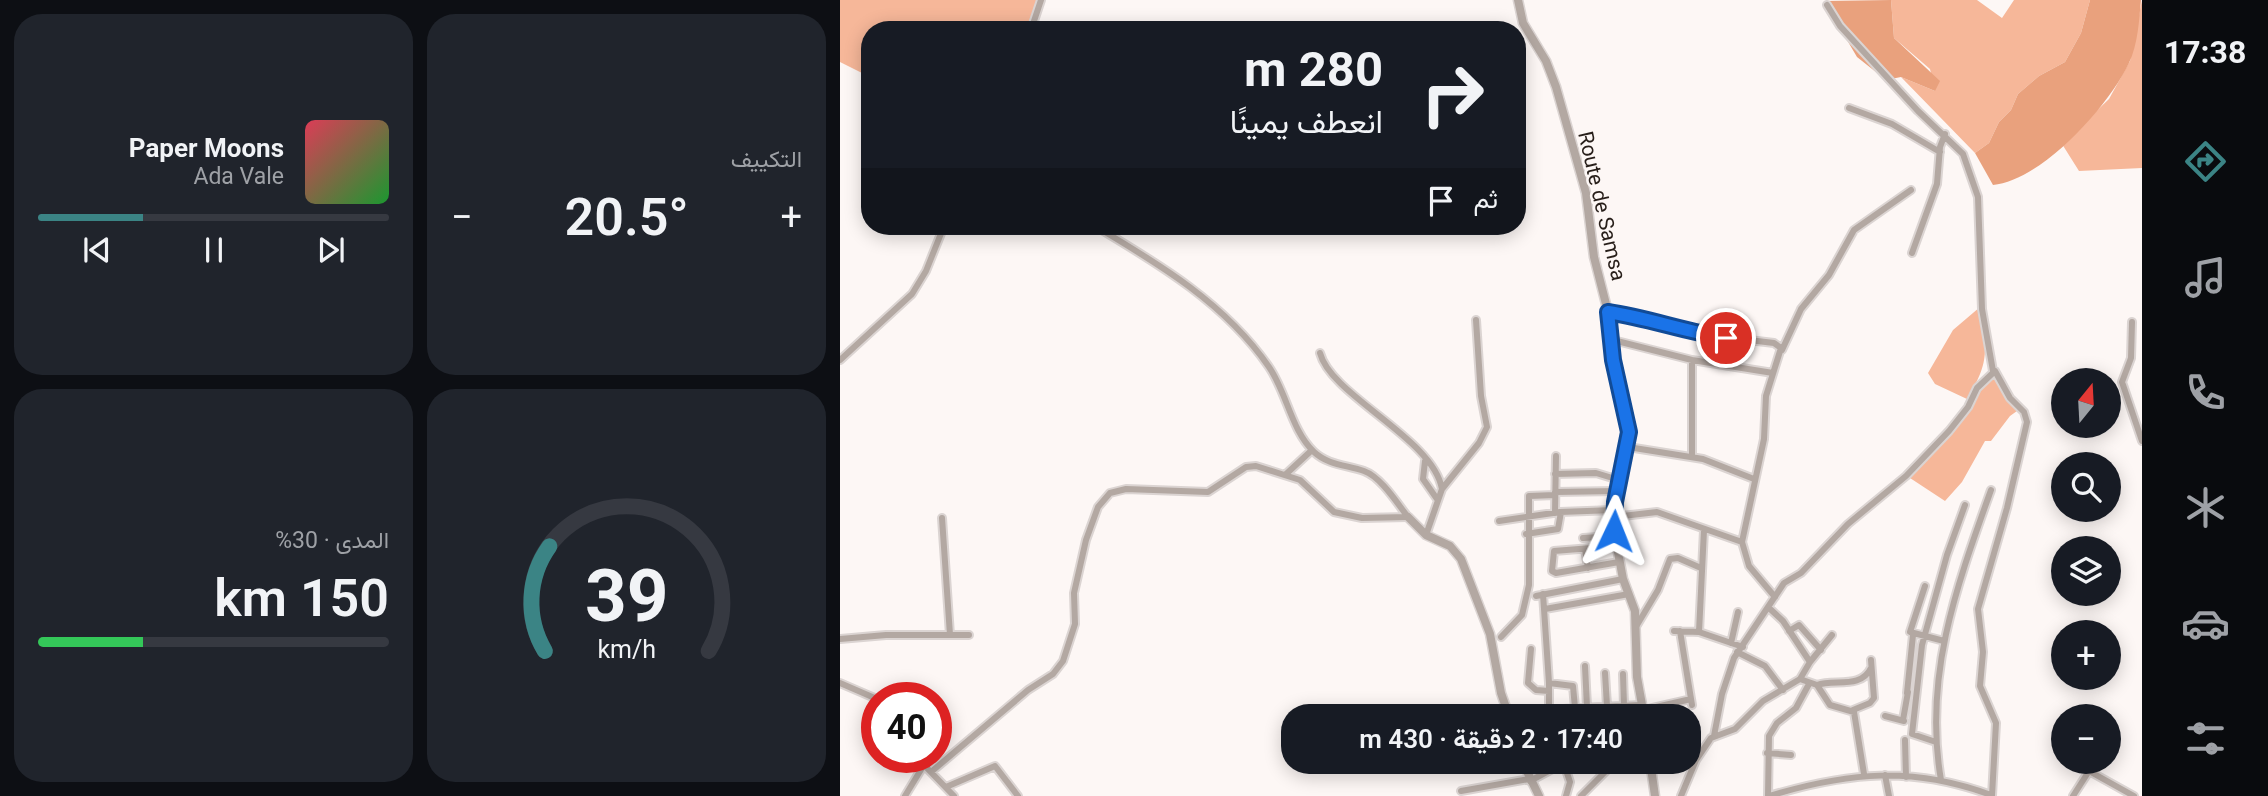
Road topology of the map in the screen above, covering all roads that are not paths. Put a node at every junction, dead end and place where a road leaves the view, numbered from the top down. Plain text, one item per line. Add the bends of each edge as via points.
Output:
1 (1041, 0) edge
2 (1518, 0) edge
3 (1827, 5) dead end
4 (1034, 21) edge
5 (1523, 21) edge
6 (1526, 28) edge
7 (1849, 108) dead end
8 (1945, 134) junction
9 (1940, 152) junction
10 (1911, 190) dead end
11 (940, 235) edge
12 (1109, 235) edge
13 (1912, 253) dead end
14 (1608, 312) junction
15 (1476, 320) dead end
16 (2132, 322) dead end
17 (1609, 339) junction
18 (1781, 352) junction
19 (1320, 353) dead end
20 (840, 360) edge
21 (1692, 360) junction
22 (1993, 370) junction
23 (1773, 373) junction
24 (2142, 441) edge
25 (1628, 447) junction
26 (1312, 450) junction
27 (1556, 456) dead end
28 (1692, 456) junction
29 (1425, 461) junction
30 (1555, 474) junction
31 (1285, 475) junction
32 (1754, 479) junction
33 (1619, 480) junction
34 (1442, 489) junction
35 (1992, 490) dead end
36 (1616, 491) junction
37 (1555, 494) junction
38 (1437, 499) junction
39 (1965, 505) dead end
40 (1558, 512) junction
41 (1614, 514) junction
42 (1408, 517) junction
43 (1527, 517) junction
44 (942, 519) dead end
45 (1499, 521) dead end
46 (1704, 530) junction
47 (1526, 534) junction
48 (1615, 536) junction
49 (1431, 537) junction
50 (1583, 538) dead end
51 (1742, 542) junction
52 (1616, 546) junction
53 (1586, 549) junction
54 (1619, 562) junction
55 (1588, 568) junction
56 (1701, 568) junction
57 (1623, 579) junction
58 (1925, 586) dead end
59 (1629, 594) junction
60 (1775, 597) junction
61 (1769, 608) junction
62 (1545, 609) junction
63 (1738, 612) dead end
64 (1637, 625) junction
65 (1789, 631) junction
66 (1699, 632) junction
67 (950, 635) junction
68 (969, 635) dead end
69 (1832, 635) dead end
70 (1913, 635) junction
71 (1501, 637) dead end
72 (1924, 638) junction
73 (840, 639) edge
74 (1944, 641) junction
75 (1731, 643) junction
76 (1531, 649) dead end
77 (1740, 649) junction
78 (1821, 650) junction
79 (1810, 662) junction
80 (1586, 666) dead end
81 (1605, 673) dead end
82 (1623, 674) dead end
83 (1800, 679) junction
84 (840, 683) edge
85 (1809, 684) junction
86 (1817, 685) junction
87 (1549, 687) junction
88 (1783, 690) junction
89 (861, 692) edge
90 (1907, 693) junction
91 (1916, 693) junction
92 (1506, 704) edge
93 (1550, 704) edge
94 (1575, 704) edge
95 (1587, 704) edge
96 (1607, 704) edge
97 (1624, 704) edge
98 (1643, 704) edge
99 (1679, 704) edge
100 (1853, 710) junction
101 (1885, 716) dead end
102 (1903, 720) junction
103 (1913, 723) junction
104 (1714, 736) junction
105 (1905, 740) dead end
106 (1936, 742) junction
107 (1701, 750) edge
108 (1766, 753) junction
109 (952, 754) edge
110 (1791, 755) dead end
111 (918, 773) edge
112 (932, 773) edge
113 (1527, 774) edge
114 (1538, 774) edge
115 (1568, 774) edge
116 (1603, 774) edge
117 (1651, 774) edge
118 (1688, 774) edge
119 (1864, 774) junction
120 (1885, 775) junction
121 (1906, 777) junction
122 (1530, 780) junction
123 (1941, 780) junction
124 (946, 787) junction
125 (1461, 791) dead end
126 (909, 794) edge
127 (1992, 795) edge
128 (954, 796) edge
129 (1018, 796) edge
130 (1539, 796) edge
131 (1566, 796) edge
132 (1581, 796) edge
133 (1655, 796) edge
134 (1681, 796) edge
135 (1773, 796) edge
136 (1889, 796) edge
137 (2073, 796) edge
138 (2134, 796) edge

1 - 4 street
2 - 5 street, Route de Samsa
3 - 8 street via 1840,26
6 - 14 street, Route de Samsa via 1556,88 1586,193 1597,272
7 - 9 street via 1892,124
8 - 9 street
8 - 22 street via 1960,147 1977,191 1982,309
9 - 13 street via 1937,184
10 - 18 street via 1853,229 1829,275 1801,309
11 - 20 street via 912,294
12 - 26 street via 1162,268 1231,323 1268,365
14 - 17 street, Route de Samsa
14 - 18 street via 1707,335 1774,344
15 - 34 street via 1487,427
16 - 24 street via 2131,358 2122,382
17 - 21 street
17 - 25 street, Route de Samsa via 1628,422
18 - 23 street
19 - 29 street via 1334,375 1408,440
21 - 23 street
21 - 28 street
22 - 60 street via 1949,431 1906,477 1848,524 1801,573 1784,583
22 - 127 street via 2027,422 1978,609 1983,652 1980,686 1996,725
23 - 32 street
25 - 28 street
25 - 33 street, Route de Samsa
26 - 31 street
26 - 42 street via 1339,466 1366,472
27 - 30 street
28 - 32 street
29 - 34 street
29 - 38 street via 1423,479
30 - 33 street via 1596,473
30 - 37 street
31 - 42 street via 1303,482 1334,512 1362,518
31 - 109 street via 1251,466 1208,492 1126,489 1105,496 1084,550 1067,655 1053,674
32 - 51 street
33 - 36 street, Route de Samsa
34 - 38 street
35 - 74 street via 1954,597
36 - 37 street
36 - 41 street, Route de Samsa
37 - 40 street
37 - 43 street via 1530,494
38 - 49 street
39 - 72 street
40 - 41 street
40 - 43 street
40 - 47 street via 1558,529
41 - 46 street via 1657,512
41 - 48 street, Route de Samsa
42 - 49 street
43 - 45 street
43 - 47 street
44 - 67 street
46 - 51 street
46 - 56 street
47 - 71 street via 1530,578 1524,609
48 - 50 street
48 - 52 street, Route de Samsa
49 - 92 street via 1461,559 1490,634
51 - 60 street via 1749,566
52 - 53 street
52 - 54 street, Route de Samsa
53 - 55 street
53 - 55 street via 1554,551 1552,571
54 - 55 street
54 - 57 street, Route de Samsa
56 - 64 street via 1670,559
56 - 66 street
57 - 59 street, Route de Samsa
57 - 62 street via 1539,595
58 - 70 street via 1910,628
59 - 62 street
59 - 64 street, Route de Samsa
60 - 61 street
61 - 65 street
61 - 77 street
62 - 87 street
63 - 75 street
64 - 98 street, Route de Samsa
65 - 78 street via 1799,625
65 - 79 street
66 - 75 street
66 - 99 street via 1677,631 1691,702
67 - 68 street
67 - 73 street
69 - 78 street
70 - 72 street
70 - 90 street
72 - 74 street
72 - 91 street
74 - 106 street
75 - 77 street
76 - 87 street via 1529,685 1539,691
77 - 88 street via 1765,666
77 - 104 street via 1722,694
78 - 79 street
79 - 83 street
80 - 95 street
81 - 96 street
82 - 97 street
83 - 85 street
83 - 88 street
84 - 89 street
85 - 86 street
85 - 108 street via 1796,708 1770,732
86 - 100 street via 1830,705
86 - 100 street via 1866,676 1871,664 1873,700
87 - 93 street
87 - 94 street via 1573,686
88 - 104 street via 1763,701 1735,729
90 - 91 street
90 - 102 street
91 - 103 street
100 - 119 street
101 - 102 street
102 - 103 street
103 - 106 street via 1913,736
104 - 107 street
105 - 121 street
106 - 123 street
108 - 110 street
108 - 135 street
111 - 126 street
112 - 124 street
113 - 122 street
114 - 122 street
115 - 131 street
116 - 132 street
117 - 133 street
118 - 134 street
119 - 120 street
119 - 135 street
120 - 121 street
120 - 136 street
121 - 123 street
122 - 125 street
122 - 130 street
123 - 127 street
124 - 128 street
124 - 129 street via 995,766
137 - 138 street via 2088,771

